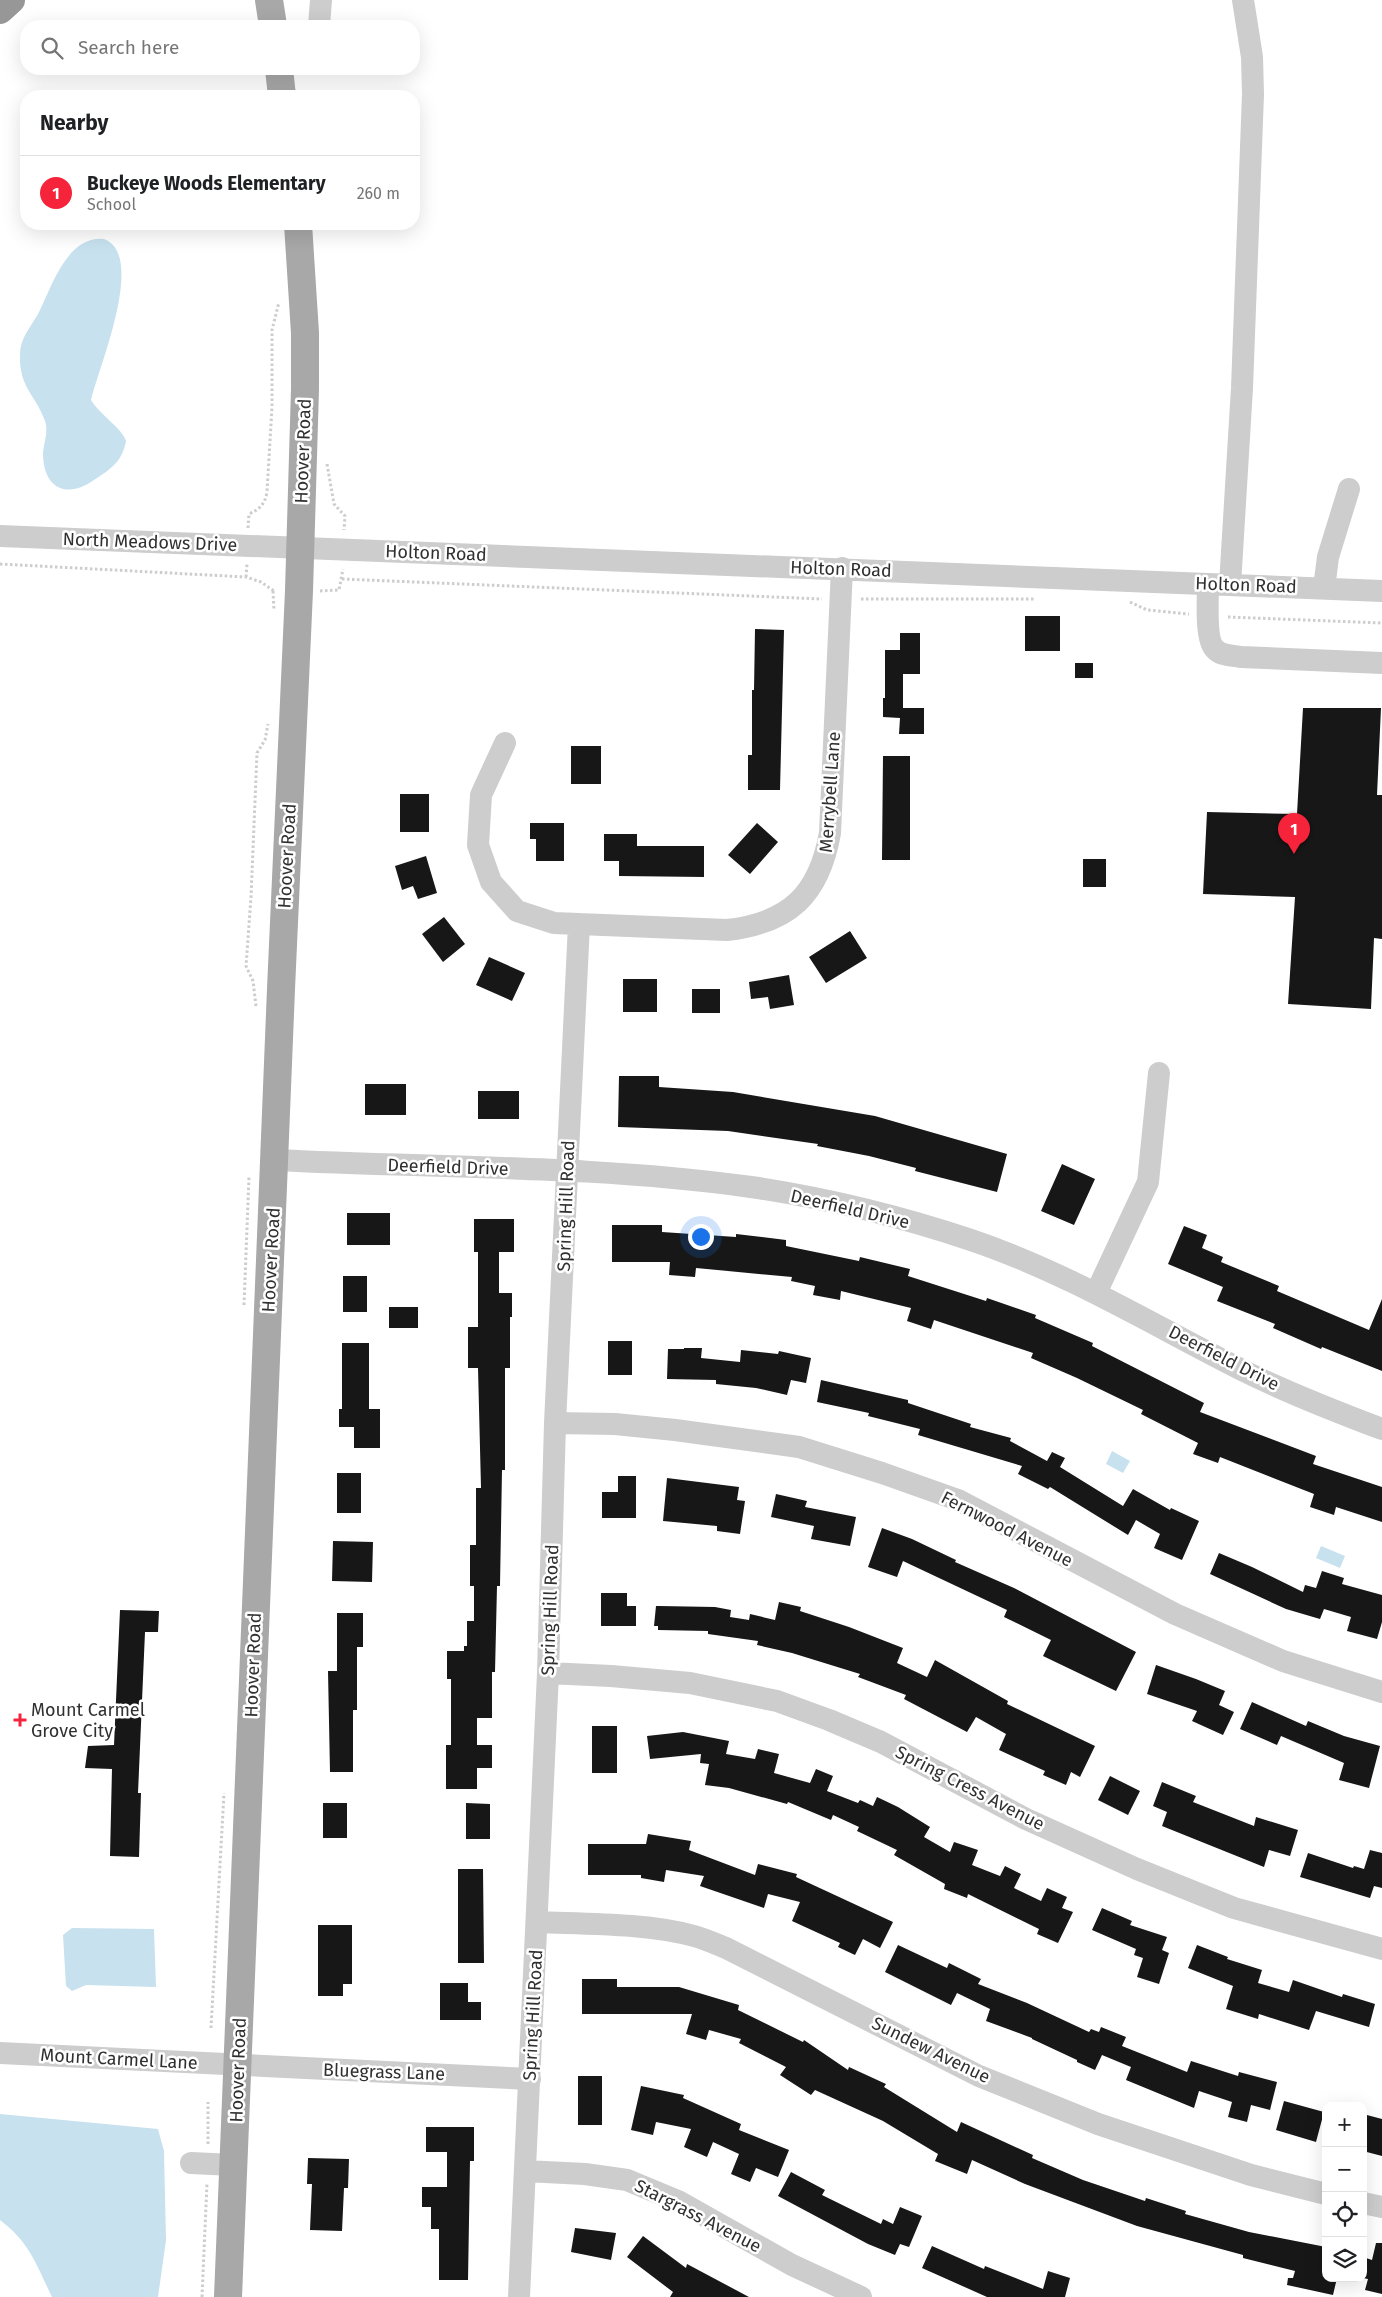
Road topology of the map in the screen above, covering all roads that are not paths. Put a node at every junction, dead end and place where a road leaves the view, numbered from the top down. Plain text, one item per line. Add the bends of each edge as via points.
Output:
1 (10, 0) edge
2 (269, 0) edge
3 (321, 0) edge
4 (1243, 0) edge
5 (0, 10) edge
6 (272, 20) edge
7 (319, 20) edge
8 (280, 75) edge
9 (281, 90) edge
10 (298, 230) edge
11 (1349, 489) dead end
12 (0, 536) edge
13 (300, 548) junction
14 (842, 568) junction
15 (1219, 584) junction
16 (1324, 588) junction
17 (1382, 591) edge
18 (1382, 663) edge
19 (505, 743) dead end
20 (579, 924) junction
21 (1159, 1073) dead end
22 (262, 1164) junction
23 (567, 1172) junction
24 (1096, 1293) junction
25 (555, 1423) junction
26 (1382, 1429) edge
27 (548, 1673) junction
28 (1382, 1692) edge
29 (537, 1922) junction
30 (1382, 1949) edge
31 (0, 2053) edge
32 (238, 2066) junction
33 (530, 2079) junction
34 (526, 2171) junction
35 (1322, 2193) edge
36 (1367, 2203) edge
37 (1382, 2207) edge
38 (228, 2297) edge
39 (519, 2297) edge
40 (860, 2297) edge

1 - 5 highway
2 - 6 main road
3 - 7 street
4 - 15 street via 1252,57 1252,94 1242,388
8 - 9 main road
10 - 13 main road, Hoover Road via 305,333
11 - 16 street via 1328,557
12 - 13 street, North Meadows Drive
13 - 14 street, Holton Road
13 - 22 main road, Hoover Road
14 - 15 street, Holton Road
14 - 20 street, Merrybell Lane via 830,833 826,859 814,882 799,902 776,918 752,927 727,930
15 - 16 street, Holton Road
15 - 18 street via 1208,615 1211,644 1221,654
16 - 17 street, Holton Road
19 - 20 street, Merrybell Lane via 482,795 478,845 491,882 517,911 554,923
20 - 23 street, Spring Hill Road
21 - 24 street via 1148,1182
22 - 23 street, Deerfield Drive
22 - 32 main road, Hoover Road via 256,1578
23 - 24 street, Deerfield Drive via 744,1186 861,1208 971,1240 1043,1267
23 - 25 street, Spring Hill Road
24 - 26 street, Deerfield Drive via 1249,1373
25 - 27 street, Spring Hill Road
25 - 28 street, Fernwood Avenue via 615,1424 799,1447 872,1470 958,1500 1175,1614 1282,1661
27 - 29 street, Spring Hill Road
27 - 30 street, Spring Cress Avenue via 690,1683 777,1701 881,1742 1026,1819 1137,1869 1234,1908
29 - 33 street, Spring Hill Road
29 - 35 street, Sundew Avenue via 594,1924 694,1936 726,1948 979,2076 1098,2124 1251,2176
31 - 32 street, Mount Carmel Lane
32 - 33 street, Bluegrass Lane
32 - 38 main road, Hoover Road via 210,2164
33 - 34 street, Spring Hill Road
34 - 39 street, Spring Hill Road
34 - 40 street, Stargrass Avenue via 627,2180 680,2202 792,2265
36 - 37 street

